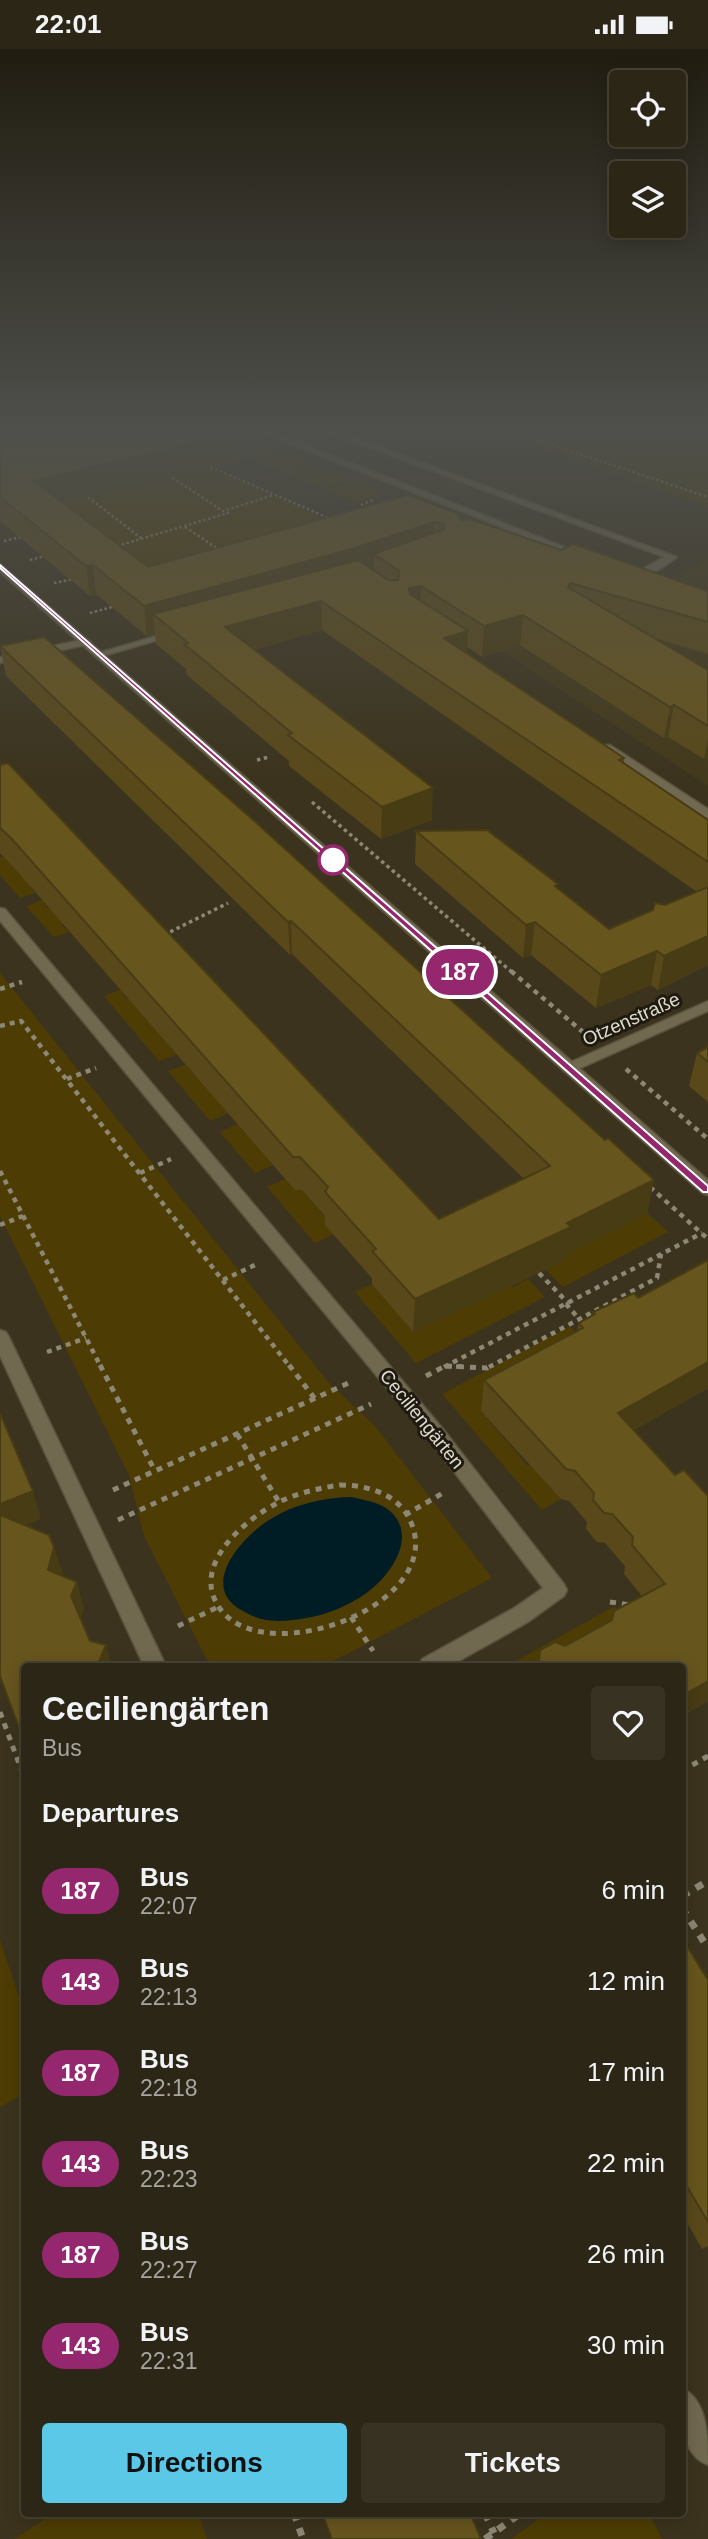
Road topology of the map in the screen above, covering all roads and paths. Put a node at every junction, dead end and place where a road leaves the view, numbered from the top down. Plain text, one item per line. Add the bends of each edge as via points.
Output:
1 (216, 548) edge
2 (563, 548) edge
3 (648, 548) edge
4 (50, 555) edge
5 (229, 557) edge
6 (593, 559) edge
7 (27, 561) dead end
8 (0, 567) edge
9 (617, 568) edge
10 (77, 578) edge
11 (54, 583) dead end
12 (112, 607) edge
13 (90, 613) dead end
14 (191, 629) edge
15 (86, 642) junction
16 (100, 654) junction
17 (0, 660) edge
18 (594, 739) edge
19 (251, 751) dead end
20 (272, 768) dead end
21 (304, 795) dead end
22 (708, 815) edge
23 (228, 903) dead end
24 (0, 912) edge
25 (160, 937) edge
26 (708, 1005) edge
27 (0, 1026) edge
28 (587, 1036) dead end
29 (97, 1068) dead end
30 (569, 1068) junction
31 (626, 1069) dead end
32 (67, 1079) junction
33 (708, 1139) edge
34 (171, 1159) dead end
35 (0, 1171) edge
36 (140, 1173) junction
37 (643, 1180) edge
38 (708, 1189) edge
39 (23, 1216) junction
40 (0, 1225) edge
41 (702, 1233) junction
42 (708, 1239) edge
43 (661, 1254) junction
44 (257, 1263) dead end
45 (539, 1273) edge
46 (223, 1280) junction
47 (567, 1303) junction
48 (580, 1320) junction
49 (0, 1337) edge
50 (86, 1338) junction
51 (47, 1352) dead end
52 (445, 1366) junction
53 (421, 1379) dead end
54 (353, 1381) dead end
55 (315, 1399) junction
56 (378, 1401) dead end
57 (237, 1434) junction
58 (251, 1458) junction
59 (155, 1471) junction
60 (113, 1490) dead end
61 (443, 1493) dead end
62 (279, 1502) junction
63 (405, 1515) junction
64 (107, 1525) dead end
65 (610, 1602) dead end
66 (642, 1607) edge
67 (216, 1608) junction
68 (351, 1617) junction
69 (178, 1626) dead end
70 (373, 1651) dead end
71 (154, 1663) edge
72 (435, 1663) edge
73 (0, 1712) edge
74 (708, 1756) edge
75 (21, 1769) edge
76 (686, 1769) edge
77 (708, 1881) edge
78 (686, 1894) edge
79 (686, 1914) edge
80 (708, 1948) edge
81 (686, 2409) edge
82 (708, 2450) edge
83 (295, 2517) edge
84 (487, 2517) edge
85 (515, 2517) edge
86 (494, 2532) junction
87 (303, 2539) edge
88 (485, 2539) edge

1 - 5 path
2 - 6 street
3 - 9 street via 673,557 638,576
4 - 7 path
8 - 15 street
10 - 11 path
12 - 13 path
14 - 16 street
15 - 16 street
15 - 17 street
16 - 30 street
18 - 22 street
19 - 20 path
21 - 28 path
23 - 25 path
24 - 72 street, Ceciliengärten via 436,1434 557,1590
26 - 30 street, Otzenstraße
27 - 32 path via 21,1021
29 - 32 path
30 - 38 street
31 - 33 path
32 - 36 path
34 - 36 path
35 - 39 path
36 - 46 path
37 - 41 path
39 - 40 path
39 - 50 path
41 - 42 path
41 - 43 path
43 - 47 path
43 - 48 path via 657,1277
44 - 46 path
45 - 47 path
46 - 55 path
47 - 48 path
47 - 52 path
48 - 52 path via 487,1369
49 - 71 street
50 - 51 path
50 - 59 path
52 - 53 path
54 - 55 path
55 - 57 path
56 - 58 path
57 - 58 path
57 - 59 path
58 - 62 path
58 - 64 path
59 - 60 path
61 - 63 path
62 - 63 path via 342,1485 396,1501
62 - 67 path via 233,1536 221,1551 211,1587
63 - 68 path via 415,1532 415,1554 408,1574 385,1596
65 - 66 path
67 - 68 path via 234,1623 268,1634 307,1632
67 - 69 path
68 - 70 path
73 - 75 path
74 - 76 path
77 - 78 path
79 - 80 path
81 - 82 street
83 - 87 path
84 - 86 path
85 - 86 path
86 - 88 path

